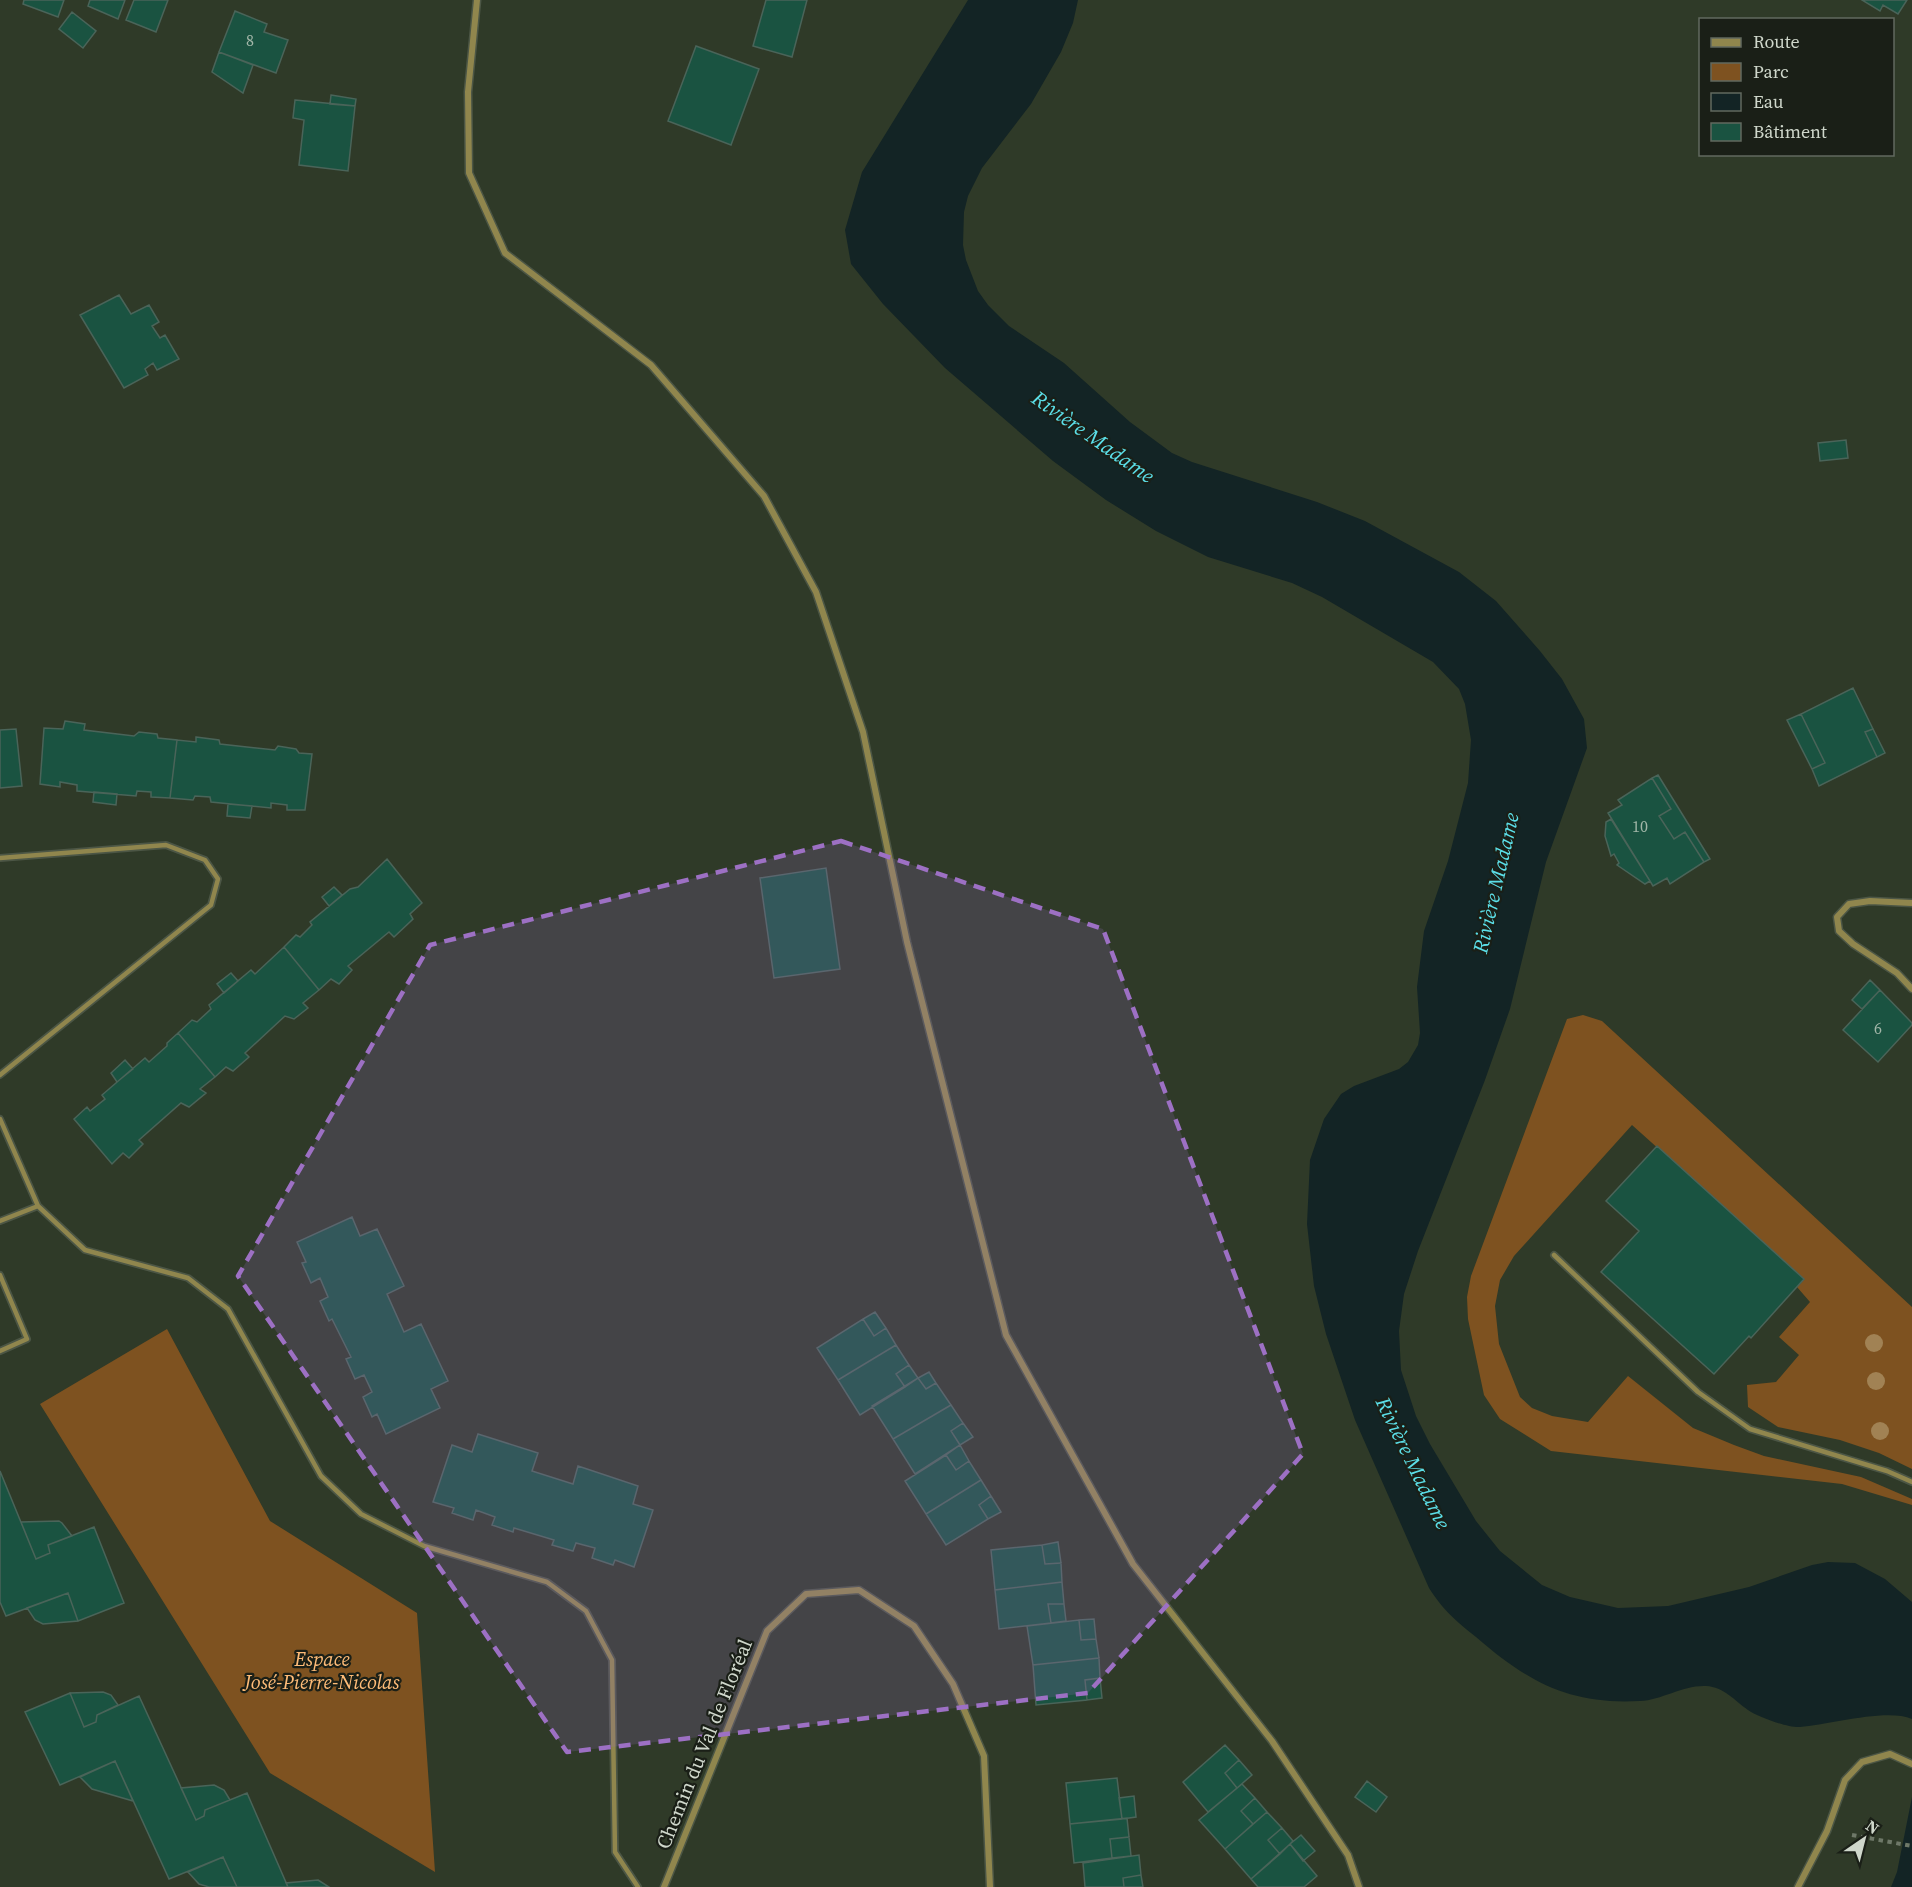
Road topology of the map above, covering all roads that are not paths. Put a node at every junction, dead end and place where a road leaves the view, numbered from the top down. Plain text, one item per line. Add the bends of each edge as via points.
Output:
1 (477, 0) edge
2 (0, 858) edge
3 (1912, 903) edge
4 (1912, 989) edge
5 (0, 1076) edge
6 (0, 1119) edge
7 (38, 1206) junction
8 (0, 1221) edge
9 (1554, 1255) dead end
10 (0, 1275) edge
11 (0, 1351) edge
12 (1912, 1482) edge
13 (1912, 1764) edge
14 (638, 1887) edge
15 (664, 1887) edge
16 (990, 1887) edge
17 (1359, 1887) edge
18 (1798, 1887) edge

1 - 17 street via 468,92 469,172 505,253 651,365 764,496 816,592 863,732 907,942 1006,1335 1133,1564 1272,1741 1348,1855
2 - 5 lane via 166,846 205,860 218,879 211,905
3 - 4 street via 1849,903 1837,917 1839,931 1897,973
6 - 7 lane
7 - 8 lane
7 - 14 lane via 85,1250 188,1278 228,1309 321,1476 361,1514 424,1546 547,1582 586,1611 612,1660 615,1852
9 - 12 lane via 1698,1392 1750,1429
10 - 11 lane via 27,1339
13 - 18 street via 1890,1754 1862,1762 1845,1780 1827,1831
15 - 16 street, Chemin du Val de Floréal via 767,1631 806,1594 859,1590 914,1626 953,1684 984,1756

